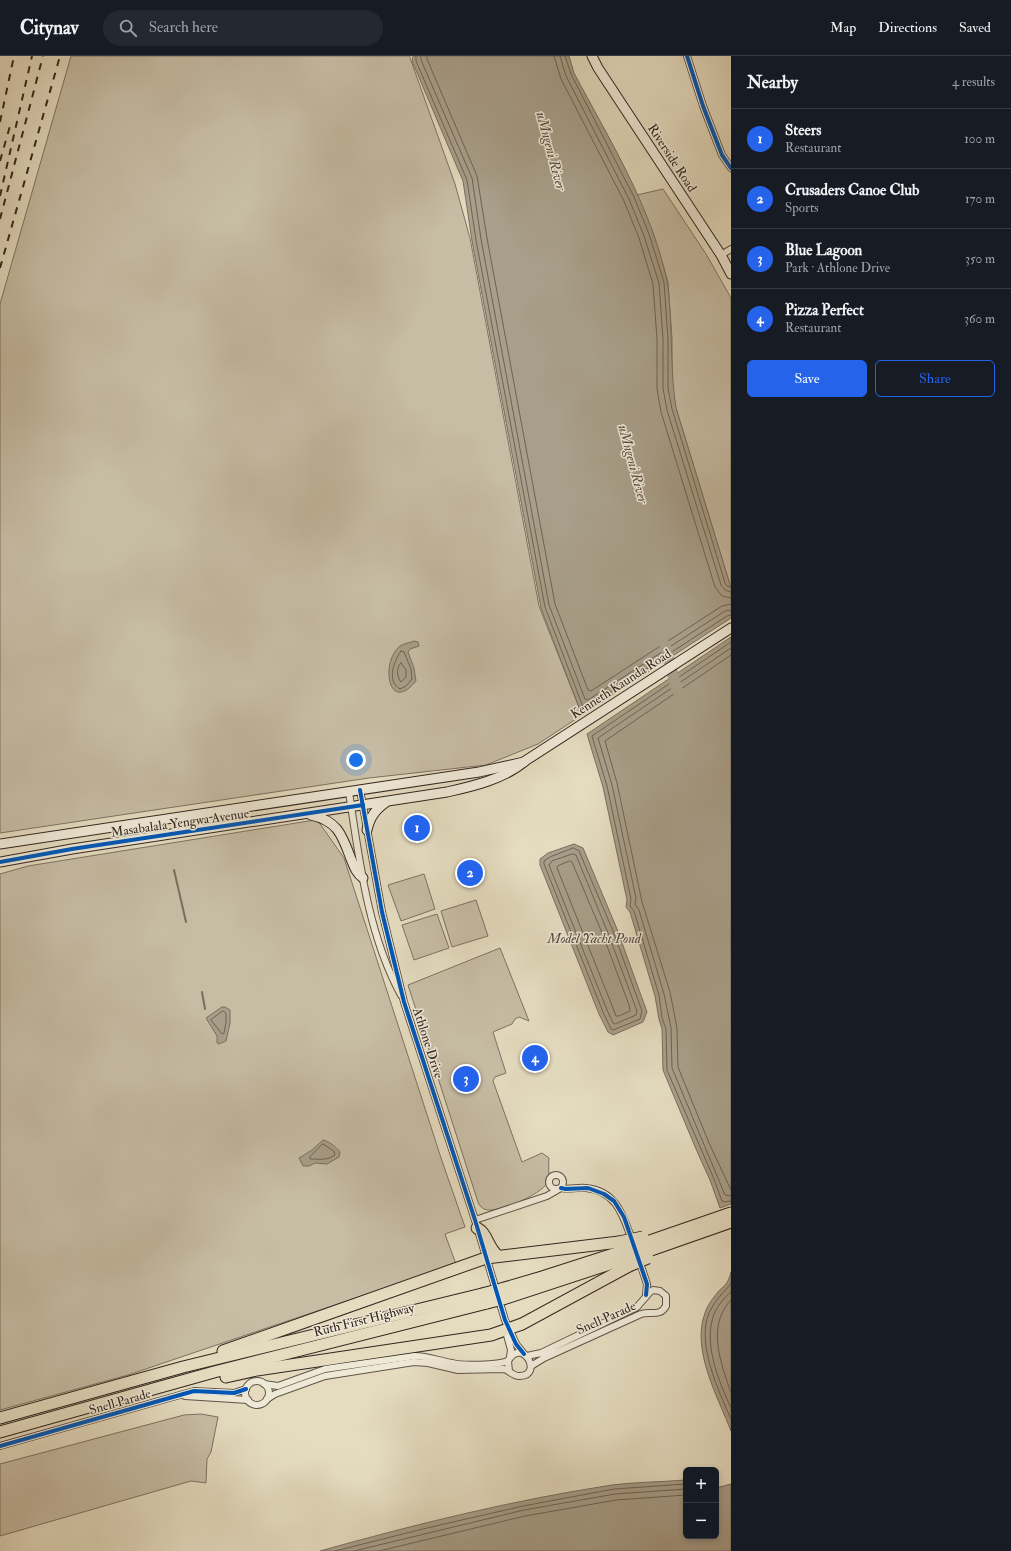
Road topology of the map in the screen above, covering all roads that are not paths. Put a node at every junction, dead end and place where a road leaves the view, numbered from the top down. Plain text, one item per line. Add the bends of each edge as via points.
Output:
1 (592, 56) edge
2 (687, 56) edge
3 (731, 168) edge
4 (731, 249) edge
5 (721, 255) junction
6 (731, 274) edge
7 (731, 628) edge
8 (525, 761) junction
9 (360, 790) junction
10 (348, 792) junction
11 (387, 801) junction
12 (362, 805) junction
13 (351, 807) junction
14 (306, 814) junction
15 (367, 830) junction
16 (0, 844) edge
17 (0, 862) edge
18 (363, 878) junction
19 (404, 1002) junction
20 (550, 1185) junction
21 (560, 1189) junction
22 (540, 1198) junction
23 (731, 1213) edge
24 (731, 1222) edge
25 (476, 1224) junction
26 (705, 1228) junction
27 (647, 1247) junction
28 (624, 1254) junction
29 (498, 1256) junction
30 (486, 1258) junction
31 (646, 1295) junction
32 (485, 1299) junction
33 (507, 1326) junction
34 (526, 1355) junction
35 (509, 1359) junction
36 (531, 1366) junction
37 (183, 1367) junction
38 (509, 1371) junction
39 (264, 1384) junction
40 (157, 1388) junction
41 (246, 1389) junction
42 (178, 1396) junction
43 (267, 1399) junction
44 (248, 1400) junction
45 (0, 1418) edge
46 (0, 1432) edge
47 (0, 1446) edge

1 - 5 main road, Riverside Road
2 - 3 street via 722,155
4 - 5 street
5 - 6 main road, Riverside Road
7 - 8 main road, Kenneth Kaunda Road
8 - 9 main road, Kenneth Kaunda Road via 479,772
8 - 11 main road, Kenneth Kaunda Road via 516,770 477,784 447,792
9 - 10 main road, Masabalala Yengwa Avenue
9 - 12 street, Athlone Drive
10 - 13 street, Athlone Drive
10 - 16 main road, Masabalala Yengwa Avenue
11 - 12 main road, Kenneth Kaunda Road
11 - 15 main road via 372,815
12 - 13 main road, Masabalala Yengwa Avenue
12 - 15 street, Athlone Drive
13 - 14 main road, Masabalala Yengwa Avenue
13 - 18 street, Athlone Drive
14 - 17 main road, Masabalala Yengwa Avenue
14 - 18 main road via 326,820 340,831 356,870
15 - 19 street, Athlone Drive via 382,912
18 - 19 street, Athlone Drive via 368,905 385,960
19 - 25 street, Athlone Drive
20 - 21 street
20 - 21 street via 551,1177 559,1175 564,1180
20 - 22 street
21 - 22 street
21 - 31 street via 594,1189 610,1197 618,1206 647,1284
22 - 25 street
23 - 26 highway, Ruth First Highway
24 - 26 highway, Ruth First Highway
25 - 29 highway via 483,1232 491,1250
25 - 30 street, Athlone Drive
26 - 27 highway, Ruth First Highway
27 - 28 highway, Ruth First Highway, bridge
27 - 28 highway, bridge
28 - 29 highway
28 - 32 highway, Ruth First Highway, bridge
28 - 33 highway via 522,1324
29 - 30 highway
30 - 33 street, Athlone Drive
30 - 37 highway
31 - 34 street, Snell Parade via 637,1307 541,1353
31 - 36 street, Snell Parade via 654,1290 663,1293 667,1300 666,1306 658,1313 641,1314
32 - 37 highway, Ruth First Highway
32 - 40 highway, Ruth First Highway
33 - 34 street, Athlone Drive via 516,1344
33 - 35 street, Athlone Drive
33 - 40 highway via 492,1335 257,1370 173,1388
34 - 35 street via 516,1353
34 - 36 street
35 - 38 street
35 - 39 street via 501,1363 459,1364 415,1356 321,1370 278,1386
36 - 38 street via 527,1374 520,1377
37 - 45 highway, Ruth First Highway
38 - 43 street via 458,1370 414,1362 325,1376
39 - 41 street via 252,1382
39 - 43 street via 268,1391
40 - 46 highway, Ruth First Highway
41 - 42 street, Snell Parade via 234,1393 200,1390
41 - 44 street
42 - 44 street, Snell Parade
42 - 47 street, Snell Parade
43 - 44 street via 258,1405

